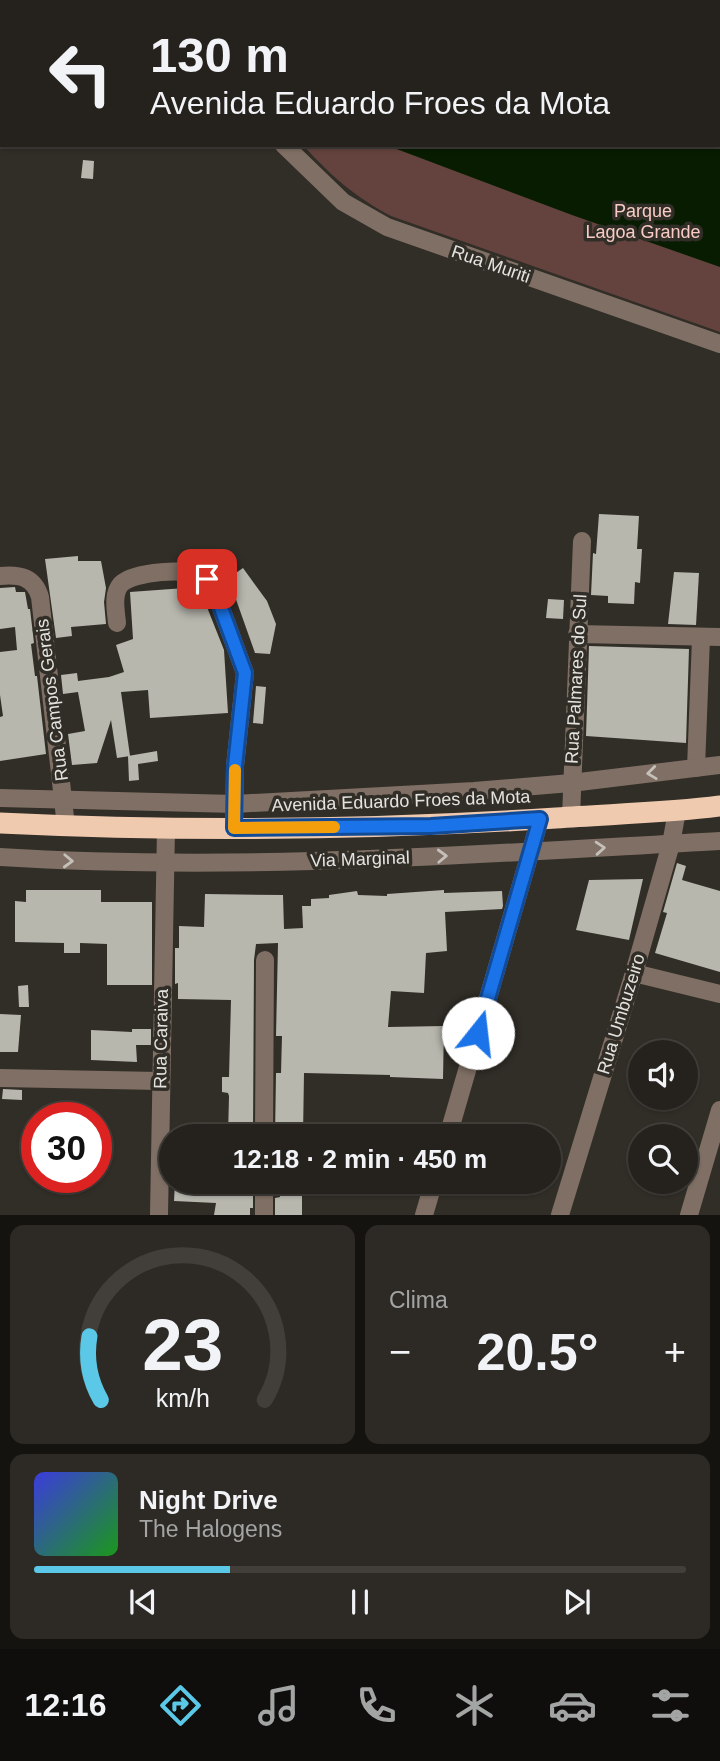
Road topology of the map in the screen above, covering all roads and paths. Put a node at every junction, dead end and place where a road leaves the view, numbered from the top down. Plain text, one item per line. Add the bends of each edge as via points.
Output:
1 (286, 147) edge
2 (720, 344) edge
3 (582, 541) dead end
4 (0, 576) edge
5 (117, 623) dead end
6 (577, 634) junction
7 (720, 637) edge
8 (701, 638) junction
9 (720, 765) edge
10 (696, 768) junction
11 (571, 783) junction
12 (0, 798) edge
13 (63, 800) junction
14 (234, 804) junction
15 (720, 806) edge
16 (677, 811) junction
17 (571, 817) junction
18 (540, 819) junction
19 (0, 823) edge
20 (66, 825) junction
21 (166, 828) junction
22 (234, 828) junction
23 (720, 841) edge
24 (671, 844) junction
25 (532, 853) junction
26 (0, 857) edge
27 (165, 864) junction
28 (265, 960) dead end
29 (634, 973) junction
30 (720, 994) edge
31 (0, 1078) edge
32 (160, 1081) junction
33 (720, 1110) edge
34 (264, 1124) edge
35 (452, 1124) edge
36 (264, 1194) edge
37 (430, 1194) edge
38 (159, 1215) edge
39 (264, 1215) edge
40 (424, 1215) edge
41 (560, 1215) edge
42 (689, 1215) edge

1 - 2 street, Rua Muriti via 343,202 387,227
3 - 6 street, Rua Palmares do Sul
4 - 13 street, Rua Campos Gerais via 29,579 40,597
5 - 14 street via 115,597 121,585 140,575 200,575 214,589 245,673
6 - 8 street
6 - 11 street, Rua Palmares do Sul
7 - 8 street
8 - 10 street
9 - 10 street
10 -> 11 street
11 - 14 street
11 - 17 street, Rua Palmares do Sul
12 - 13 street
13 - 14 street
13 - 20 street, Rua Campos Gerais
14 - 22 street
15 - 16 highway, Avenida Eduardo Froes da Mota
16 - 17 highway, Avenida Eduardo Froes da Mota
16 - 24 street, Rua Umbuzeiro
17 - 18 highway, Avenida Eduardo Froes da Mota
18 - 22 highway, Avenida Eduardo Froes da Mota via 431,826
18 - 25 street
19 - 20 highway, Avenida Eduardo Froes da Mota
20 - 21 highway, Avenida Eduardo Froes da Mota
21 - 22 highway, Avenida Eduardo Froes da Mota
21 - 27 street, Rua Caraiva
23 - 24 street, Via Marginal
25 -> 24 street, Via Marginal
24 - 29 street, Rua Umbuzeiro
27 -> 25 street, Via Marginal
25 - 35 street
26 -> 27 street, Via Marginal
27 - 32 street, Rua Caraiva
28 - 34 street
29 - 30 street
29 - 41 street, Rua Umbuzeiro
31 - 32 street
32 - 38 street, Rua Caraiva
33 - 42 street
36 - 39 street
37 - 40 street

